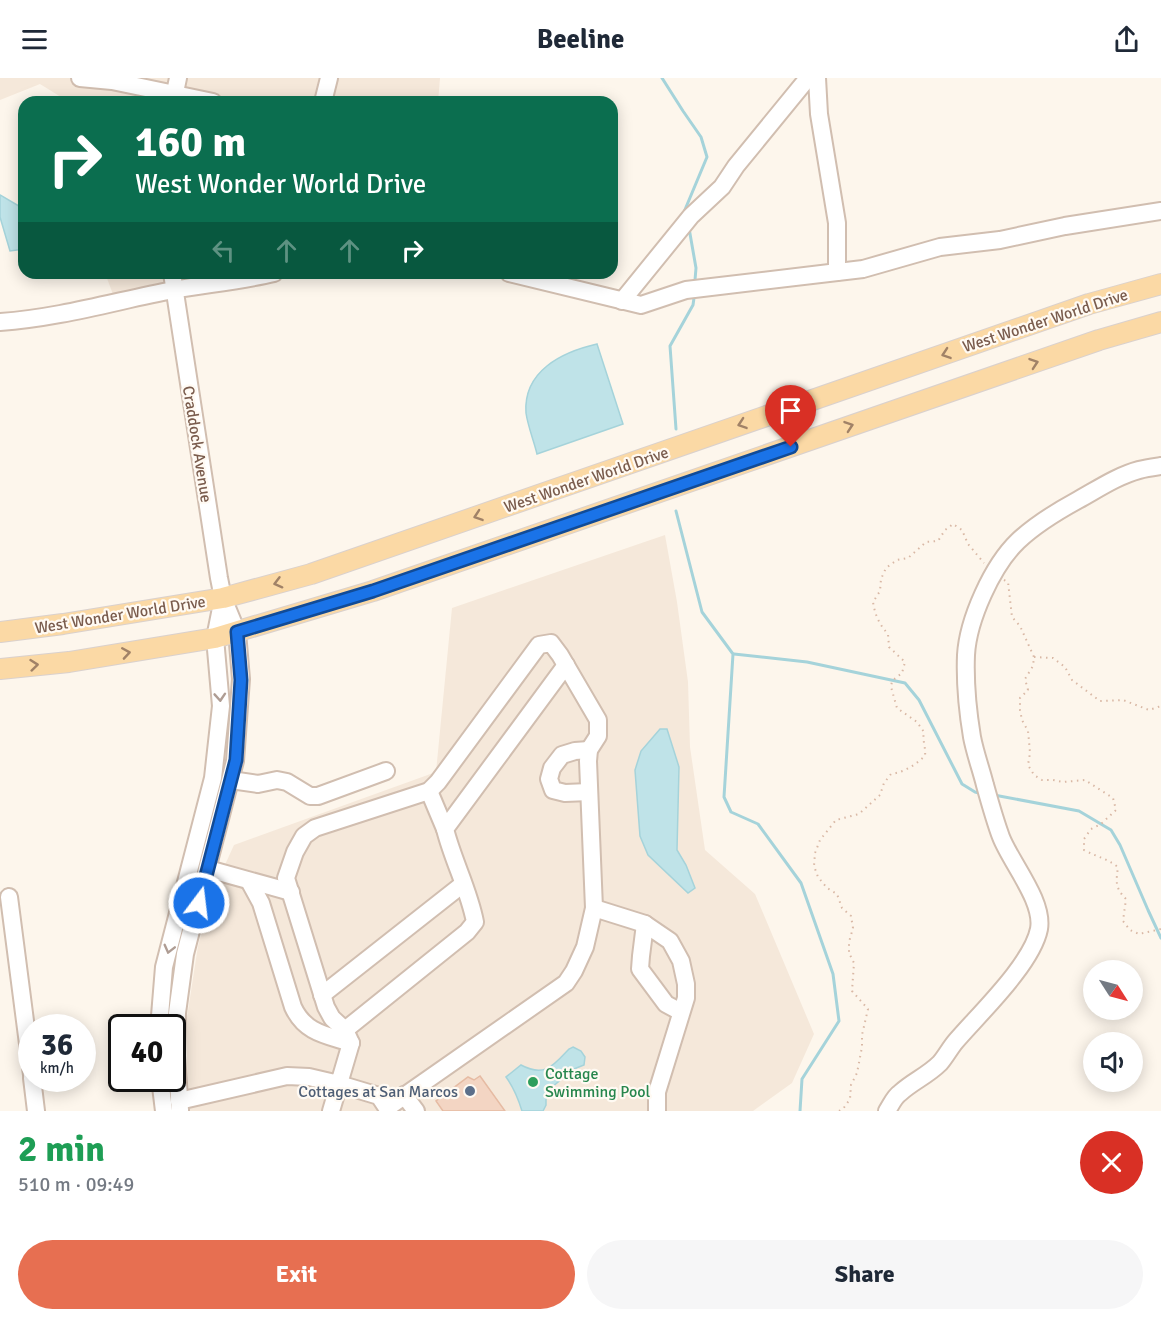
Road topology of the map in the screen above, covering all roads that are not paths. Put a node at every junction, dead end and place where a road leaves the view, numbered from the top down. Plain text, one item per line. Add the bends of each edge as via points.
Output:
1 (80, 78) edge
2 (329, 78) edge
3 (808, 78) edge
4 (817, 78) edge
5 (175, 91) edge
6 (192, 96) edge
7 (324, 96) edge
8 (1161, 211) edge
9 (837, 272) junction
10 (173, 279) edge
11 (249, 279) edge
12 (533, 279) edge
13 (1161, 284) edge
14 (174, 290) junction
15 (622, 301) junction
16 (0, 322) edge
17 (1161, 322) edge
18 (1161, 466) edge
19 (223, 598) junction
20 (0, 632) edge
21 (237, 632) junction
22 (215, 638) junction
23 (566, 665) junction
24 (0, 669) edge
25 (589, 750) junction
26 (386, 771) dead end
27 (231, 780) junction
28 (429, 791) junction
29 (589, 792) junction
30 (445, 829) junction
31 (208, 869) junction
32 (249, 880) junction
33 (463, 884) junction
34 (291, 892) junction
35 (9, 897) dead end
36 (594, 908) junction
37 (645, 924) junction
38 (322, 995) junction
39 (681, 1012) junction
40 (24, 1014) edge
41 (160, 1014) edge
42 (348, 1036) junction
43 (339, 1083) junction
44 (34, 1092) edge
45 (162, 1092) edge
46 (404, 1095) junction
47 (180, 1106) edge
48 (389, 1109) edge
49 (36, 1111) edge
50 (164, 1111) edge
51 (331, 1111) edge
52 (416, 1111) edge
53 (657, 1111) edge
54 (887, 1111) edge

1 - 5 street
2 - 7 street
3 - 15 street via 722,187 691,216
4 - 9 street via 837,223
5 - 6 street
8 - 9 street via 940,247 863,269
9 - 15 street via 686,290 640,305
10 - 14 street, Craddock Avenue
11 - 14 street
12 - 15 street
13 -> 19 main road, West Wonder World Drive via 1089,304 312,574
14 - 16 street
14 - 19 street, Craddock Avenue
21 -> 17 main road via 373,591
18 - 54 street via 1117,478 1037,525 1016,543 980,601 966,655 972,738 1002,839 1031,892 1039,913 1039,928 1015,974 940,1062 898,1093
19 - 20 main road, West Wonder World Drive
19 - 21 street, Craddock Avenue
19 - 22 street, Craddock Avenue
21 - 22 main road
21 - 27 street, Craddock Avenue via 241,680
24 -> 22 main road
22 -> 41 street, Craddock Avenue via 221,706 213,778 164,967
23 - 25 street via 597,720 598,736
23 - 28 street via 551,643 538,645
23 - 30 street
25 - 29 street
25 - 29 street via 562,755 549,779 553,790
26 - 27 street via 318,796 278,780 258,784
27 - 31 street, Craddock Avenue
28 - 30 street
28 - 34 street via 315,828 304,836 286,879
29 - 36 street
30 - 33 street
31 - 32 street
31 - 47 street, Craddock Avenue via 185,954 177,1013
32 - 34 street
32 - 42 street via 261,903 299,1019 313,1030
33 - 38 street
33 - 42 street via 475,922
34 - 38 street
35 - 40 street
36 - 37 street
36 - 46 street via 585,947 566,983
37 - 39 street via 670,941 681,961 686,998
37 - 39 street via 640,969 666,1004
38 - 42 street via 332,1018
39 - 53 street via 657,1092
42 - 43 street
43 - 47 street via 288,1076
43 - 48 street via 379,1096
43 - 51 street
44 - 49 street
45 - 50 street
46 - 48 street
46 - 52 street

